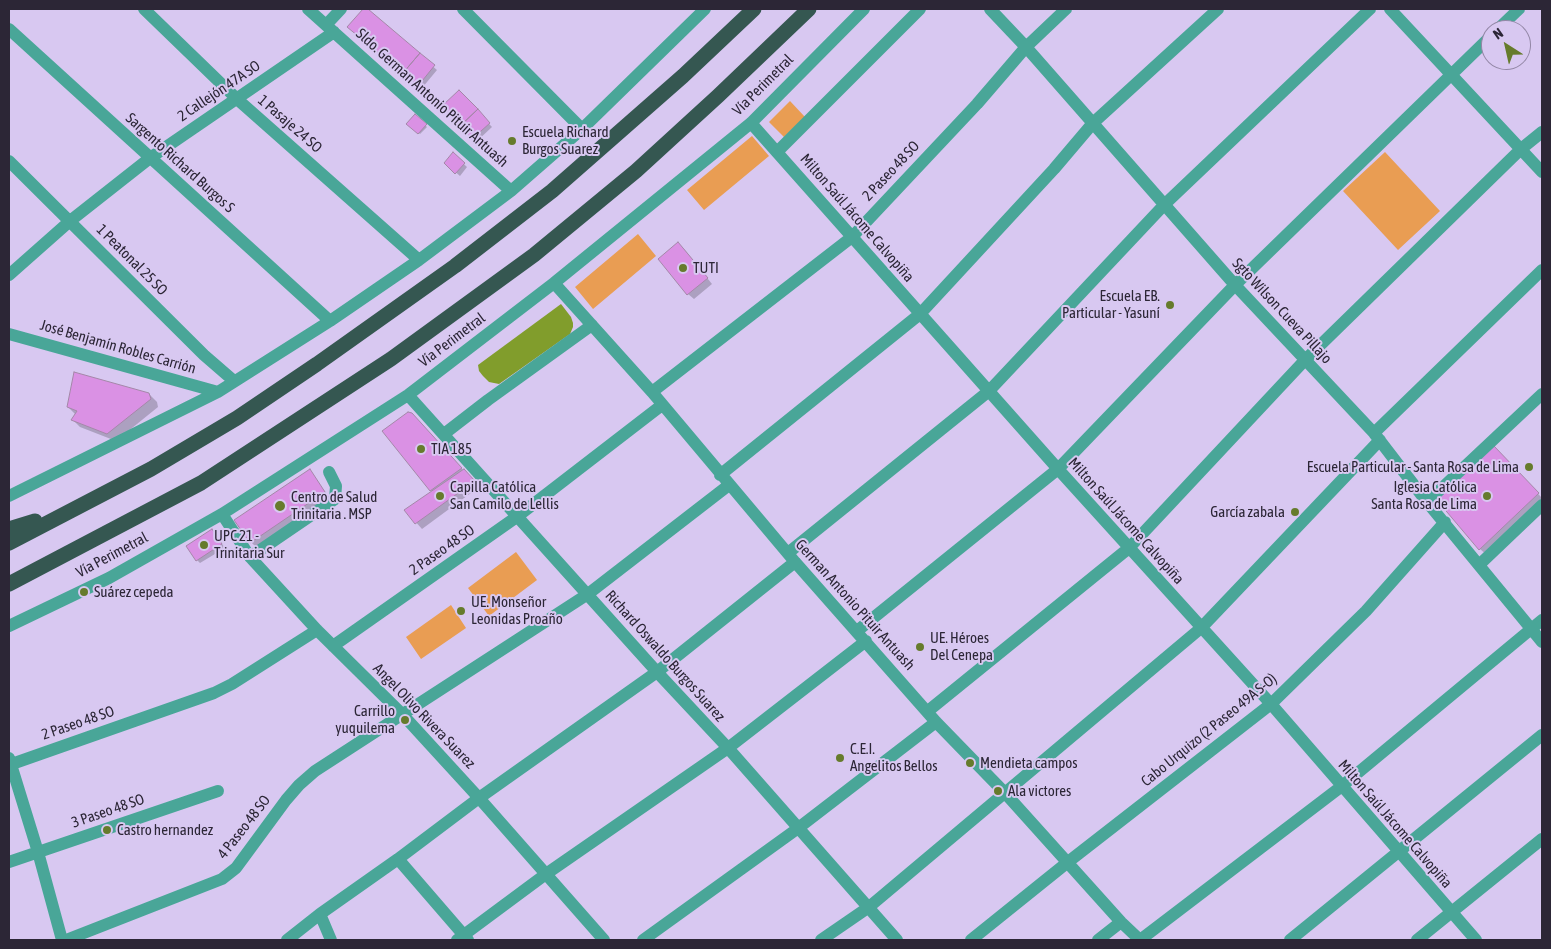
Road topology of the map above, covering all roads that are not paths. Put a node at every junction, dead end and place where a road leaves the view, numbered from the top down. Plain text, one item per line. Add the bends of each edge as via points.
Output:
1 (144, 9) edge
2 (308, 9) edge
3 (341, 9) edge
4 (705, 9) edge
5 (754, 9) edge
6 (808, 9) edge
7 (864, 9) edge
8 (920, 9) edge
9 (990, 9) edge
10 (1066, 9) edge
11 (1218, 9) edge
12 (1370, 9) edge
13 (1390, 9) edge
14 (1519, 9) edge
15 (467, 10) edge
16 (1507, 20) edge
17 (330, 28) junction
18 (11, 36) edge
19 (1481, 46) edge
20 (1026, 47) junction
21 (1452, 74) junction
22 (237, 99) junction
23 (751, 123) junction
24 (1093, 123) junction
25 (582, 129) junction
26 (1542, 132) edge
27 (1521, 150) junction
28 (777, 152) junction
29 (150, 158) junction
30 (9, 162) edge
31 (1542, 172) edge
32 (511, 191) junction
33 (1164, 205) junction
34 (70, 222) junction
35 (852, 237) junction
36 (419, 260) junction
37 (1542, 270) edge
38 (9, 275) edge
39 (554, 284) junction
40 (1235, 285) junction
41 (920, 314) junction
42 (330, 321) junction
43 (592, 325) junction
44 (9, 334) edge
45 (1305, 360) junction
46 (234, 381) junction
47 (989, 391) junction
48 (218, 392) junction
49 (652, 392) junction
50 (1542, 394) edge
51 (408, 395) junction
52 (662, 405) junction
53 (444, 434) junction
54 (1377, 437) junction
55 (1058, 469) junction
56 (329, 472) dead end
57 (720, 475) junction
58 (729, 485) junction
59 (9, 496) edge
60 (1427, 502) junction
61 (1542, 505) edge
62 (63, 514) junction
63 (222, 514) junction
64 (518, 516) junction
65 (1445, 522) junction
66 (9, 529) edge
67 (9, 543) edge
68 (1129, 548) junction
69 (250, 556) junction
70 (792, 558) junction
71 (1479, 565) junction
72 (9, 584) edge
73 (588, 594) junction
74 (1542, 620) edge
75 (9, 626) edge
76 (1201, 628) junction
77 (317, 630) junction
78 (1532, 630) junction
79 (857, 631) junction
80 (866, 641) junction
81 (1542, 642) edge
82 (333, 646) junction
83 (657, 672) junction
84 (1271, 704) junction
85 (928, 711) junction
86 (403, 715) junction
87 (936, 722) junction
88 (1542, 735) edge
89 (728, 748) junction
90 (9, 762) edge
91 (1342, 786) junction
92 (218, 790) dead end
93 (1005, 793) junction
94 (479, 798) junction
95 (797, 829) junction
96 (1542, 839) edge
97 (38, 852) junction
98 (1398, 852) junction
99 (398, 859) junction
100 (9, 862) edge
101 (1068, 862) junction
102 (546, 874) junction
103 (869, 907) junction
104 (1450, 912) junction
105 (320, 914) junction
106 (1121, 922) junction
107 (463, 939) edge
108 (62, 940) edge
109 (66, 940) edge
110 (287, 940) edge
111 (331, 940) edge
112 (604, 940) edge
113 (643, 940) edge
114 (821, 940) edge
115 (897, 940) edge
116 (971, 940) edge
117 (1098, 940) edge
118 (1140, 940) edge
119 (1290, 940) edge
120 (1417, 940) edge
121 (1476, 940) edge

1 - 22 street, 1 Pasaje 24 SO
2 - 17 street, Sldo. German Antonio Pituir Antuash
3 - 17 street, 2 Callejón 47A SO
4 - 25 street
5 - 62 highway via 552,192 455,266 236,418 150,469
6 - 72 highway, Vía Perimetral via 636,171 534,255 399,353 201,482
7 - 23 street, Vía Perimetral
8 - 28 street
9 - 20 street, Sgto Wilson Cueva Pillajo
10 - 20 street, 2 Paseo 48 SO
11 - 24 street
12 - 33 street
13 - 21 street
14 - 16 street
15 - 25 street
17 - 22 street, 2 Callejón 47A SO
17 - 32 street, Sldo. German Antonio Pituir Antuash
18 - 29 street, Sargento Richard Burgos S
19 - 21 street
20 - 24 street, Sgto Wilson Cueva Pillajo
20 - 35 street, 2 Paseo 48 SO
21 - 27 street
21 - 40 street
22 - 29 street, 2 Callejón 47A SO
22 - 36 street, 1 Pasaje 24 SO
23 - 28 street, Milton Saúl Jácome Calvopiña
23 - 39 street, Vía Perimetral
24 - 33 street, Sgto Wilson Cueva Pillajo
24 - 41 street
25 - 32 street
26 - 27 street
27 - 31 street
27 - 45 street
28 - 35 street, Milton Saúl Jácome Calvopiña
29 - 34 street, 2 Callejón 47A SO
29 - 42 street, Sargento Richard Burgos S
30 - 34 street, 1 Peatonal 25 SO
32 - 36 street
33 - 40 street, Sgto Wilson Cueva Pillajo
33 - 47 street
34 - 38 street, 2 Callejón 47A SO
34 - 46 street, 1 Peatonal 25 SO
35 - 41 street, Milton Saúl Jácome Calvopiña
35 - 49 street, 2 Paseo 48 SO
36 - 42 street
37 - 54 street
39 - 43 street, German Antonio Pituir Antuash
39 - 51 street, Vía Perimetral
40 - 45 street, Sgto Wilson Cueva Pillajo
40 - 55 street
41 - 47 street, Milton Saúl Jácome Calvopiña
41 - 57 street
42 - 46 street
43 - 49 street, German Antonio Pituir Antuash
43 - 53 street
44 - 48 street, José Benjamín Robles Carrión
45 - 54 street, Sgto Wilson Cueva Pillajo
45 - 68 street
46 - 48 street
47 - 55 street, Milton Saúl Jácome Calvopiña
47 - 70 street
48 - 59 street
49 - 52 street, German Antonio Pituir Antuash
50 - 60 street
51 - 53 street, Richard Oswaldo Burgos Suarez
51 - 63 street, Vía Perimetral
52 - 57 street, German Antonio Pituir Antuash
52 - 64 street, 2 Paseo 48 SO
53 - 64 street, Richard Oswaldo Burgos Suarez
54 - 60 street, Sgto Wilson Cueva Pillajo
54 - 76 street
55 - 68 street, Milton Saúl Jácome Calvopiña
55 - 79 street
56 - 69 street via 336,486 336,499
57 - 58 street, German Antonio Pituir Antuash
58 - 70 street, German Antonio Pituir Antuash
58 - 73 street, 4 Paseo 48 SO
60 - 65 street, Sgto Wilson Cueva Pillajo
61 - 71 street
62 - 66 highway
62 - 67 highway
63 - 69 street, Angel Olivo Rivera Suarez
63 - 75 street, Vía Perimetral via 109,578
64 - 73 street, Richard Oswaldo Burgos Suarez
64 - 82 street, 2 Paseo 48 SO
65 - 71 street, Sgto Wilson Cueva Pillajo
65 - 84 street, Cabo Urquizo (2 Paseo 49A S-O) via 1366,611
68 - 76 street, Milton Saúl Jácome Calvopiña
68 - 85 street
69 - 77 street, Angel Olivo Rivera Suarez
70 - 79 street, German Antonio Pituir Antuash
70 - 83 street
71 - 78 street, Sgto Wilson Cueva Pillajo
73 - 83 street, Richard Oswaldo Burgos Suarez
73 - 86 street, 4 Paseo 48 SO
74 - 78 street
76 - 84 street, Milton Saúl Jácome Calvopiña
76 - 93 street
77 - 82 street, Angel Olivo Rivera Suarez
77 - 90 street, 2 Paseo 48 SO via 214,693
78 - 81 street, Sgto Wilson Cueva Pillajo
78 - 91 street
79 - 80 street, German Antonio Pituir Antuash
80 - 85 street, German Antonio Pituir Antuash
80 - 89 street
82 - 86 street, Angel Olivo Rivera Suarez
83 - 89 street, Richard Oswaldo Burgos Suarez
83 - 94 street
84 - 91 street, Milton Saúl Jácome Calvopiña
84 - 101 street, Cabo Urquizo (2 Paseo 49A S-O)
85 - 87 street, German Antonio Pituir Antuash
86 - 94 street, Angel Olivo Rivera Suarez
86 - 109 street, 4 Paseo 48 SO via 299,784 236,868 222,879
87 - 93 street, German Antonio Pituir Antuash
87 - 95 street
88 - 98 street
89 - 95 street, Richard Oswaldo Burgos Suarez
89 - 102 street
90 - 97 street
91 - 98 street, Milton Saúl Jácome Calvopiña
91 - 118 street
92 - 97 street, 3 Paseo 48 SO
93 - 101 street, German Antonio Pituir Antuash
93 - 103 street
94 - 99 street
94 - 102 street, Angel Olivo Rivera Suarez
95 - 103 street, Richard Oswaldo Burgos Suarez
95 - 113 street
96 - 104 street
97 - 100 street, 3 Paseo 48 SO
97 - 108 street
98 - 104 street, Milton Saúl Jácome Calvopiña
98 - 119 street
99 - 105 street
99 - 107 street
101 - 106 street, German Antonio Pituir Antuash
101 - 116 street, Cabo Urquizo (2 Paseo 49A S-O)
102 - 107 street
102 - 112 street, Angel Olivo Rivera Suarez
103 - 114 street
103 - 115 street, Richard Oswaldo Burgos Suarez
104 - 120 street
104 - 121 street, Milton Saúl Jácome Calvopiña
105 - 110 street
105 - 111 street
106 - 117 street
106 - 118 street, German Antonio Pituir Antuash

